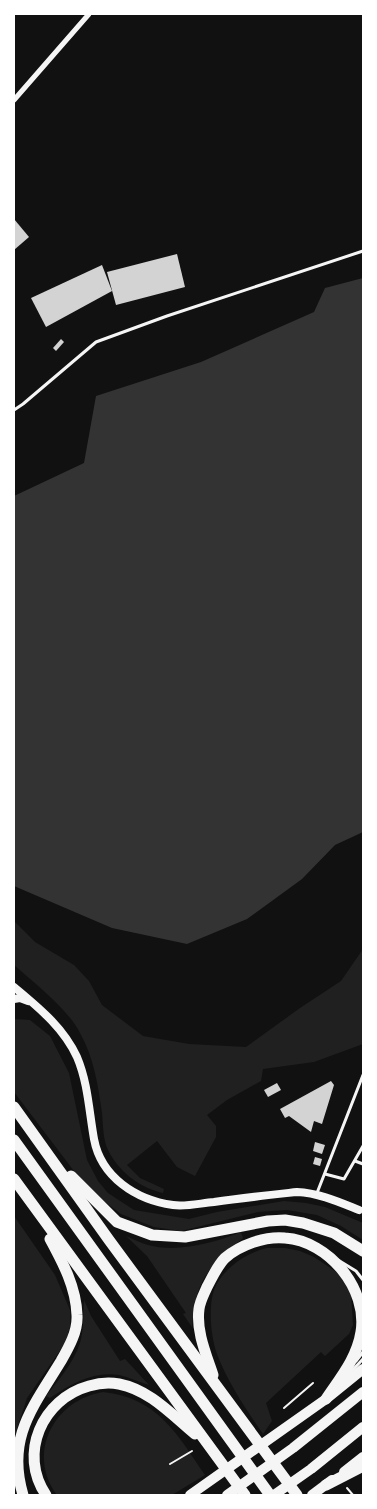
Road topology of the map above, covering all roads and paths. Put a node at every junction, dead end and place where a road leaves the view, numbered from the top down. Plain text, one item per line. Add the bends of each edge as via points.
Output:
1 (89, 14) edge
2 (14, 100) edge
3 (363, 251) edge
4 (14, 410) edge
5 (14, 987) edge
6 (14, 999) edge
7 (32, 1002) junction
8 (363, 1075) edge
9 (14, 1107) edge
10 (14, 1140) edge
11 (363, 1146) edge
12 (49, 1154) junction
13 (355, 1161) junction
14 (363, 1164) edge
15 (326, 1174) junction
16 (14, 1179) edge
17 (317, 1194) junction
18 (26, 1196) junction
19 (362, 1211) edge
20 (363, 1251) edge
21 (326, 1255) junction
22 (363, 1280) edge
23 (363, 1352) edge
24 (363, 1359) edge
25 (363, 1369) edge
26 (312, 1382) dead end
27 (363, 1392) edge
28 (326, 1399) junction
29 (284, 1408) dead end
30 (241, 1419) junction
31 (363, 1427) edge
32 (208, 1445) junction
33 (192, 1450) dead end
34 (363, 1458) edge
35 (170, 1464) dead end
36 (363, 1466) edge
37 (326, 1485) junction
38 (347, 1488) dead end
39 (23, 1495) edge
40 (46, 1495) edge
41 (190, 1495) edge
42 (227, 1495) edge
43 (245, 1495) edge
44 (272, 1495) edge
45 (298, 1495) edge
46 (312, 1495) edge
47 (353, 1495) edge

1 - 2 street
3 - 4 lane via 96,342
5 - 7 street
6 - 7 street
7 - 17 street via 70,1043 85,1081 94,1140 100,1156 127,1188 153,1201 174,1205 297,1192
8 - 15 lane
9 - 12 highway
10 - 44 highway via 223,1432
11 - 13 lane
12 - 20 highway via 117,1222 152,1235 185,1236 285,1220 334,1233
12 - 30 highway
13 - 14 lane
13 - 15 lane via 344,1180
15 - 17 lane
16 - 18 highway
17 - 19 street
18 - 32 highway
18 - 39 highway via 67,1269 77,1316 71,1344 27,1415 23,1428 17,1454
21 - 22 lane via 356,1271
21 - 28 highway via 335,1261 351,1282 358,1296 362,1322 355,1354
21 - 30 highway via 308,1244 286,1238 261,1240 224,1259 212,1277 199,1309 200,1331 213,1376
23 - 28 lane
24 - 28 lane
25 - 28 highway
26 - 29 path
27 - 42 highway
28 - 41 highway
30 - 45 highway
31 - 44 highway via 311,1469
32 - 40 highway via 159,1403 138,1390 109,1383 81,1388 64,1397 50,1411 39,1430 34,1470
32 - 43 highway
33 - 35 path
34 - 37 highway
36 - 37 highway
37 - 46 highway
38 - 47 path

